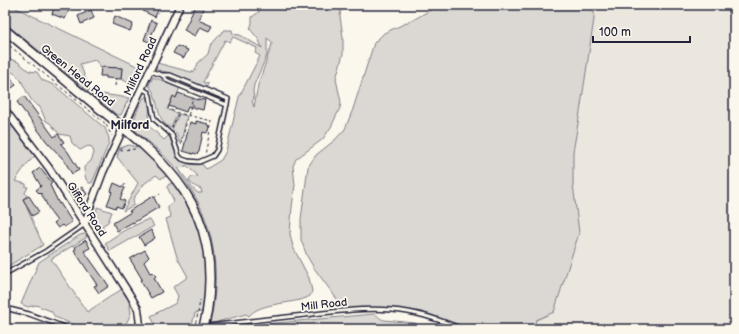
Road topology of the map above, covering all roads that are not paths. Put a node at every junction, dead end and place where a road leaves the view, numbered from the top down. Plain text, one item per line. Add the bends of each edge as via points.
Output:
1 (180, 5) edge
2 (5, 30) edge
3 (149, 70) junction
4 (162, 76) junction
5 (197, 86) junction
6 (141, 88) junction
7 (195, 92) junction
8 (227, 105) junction
9 (5, 110) edge
10 (124, 127) junction
11 (85, 224) junction
12 (5, 274) edge
13 (5, 308) edge
14 (140, 325) dead end
15 (70, 329) edge
16 (185, 329) edge
17 (203, 329) edge
18 (463, 329) edge

1 - 3 street, Milford Road
2 - 10 street, Green Head Road
3 - 4 lane
3 - 6 street, Milford Road
4 - 5 lane via 170,75
4 - 7 lane
5 - 7 lane
5 - 8 lane via 228,99
6 - 8 lane via 150,96 154,120 173,137 179,156 195,162 213,156
6 - 10 street, Milford Road
7 - 8 lane
9 - 11 street, Gifford Road via 49,168
10 - 11 street, Milford Road
10 - 17 street, Green Head Road, bridge via 158,158 179,182 204,232 209,256 210,283
11 - 12 lane via 46,251
11 - 14 street, Gifford Road via 138,308
13 - 15 lane
16 - 18 lane, Mill Road via 371,309 418,314

